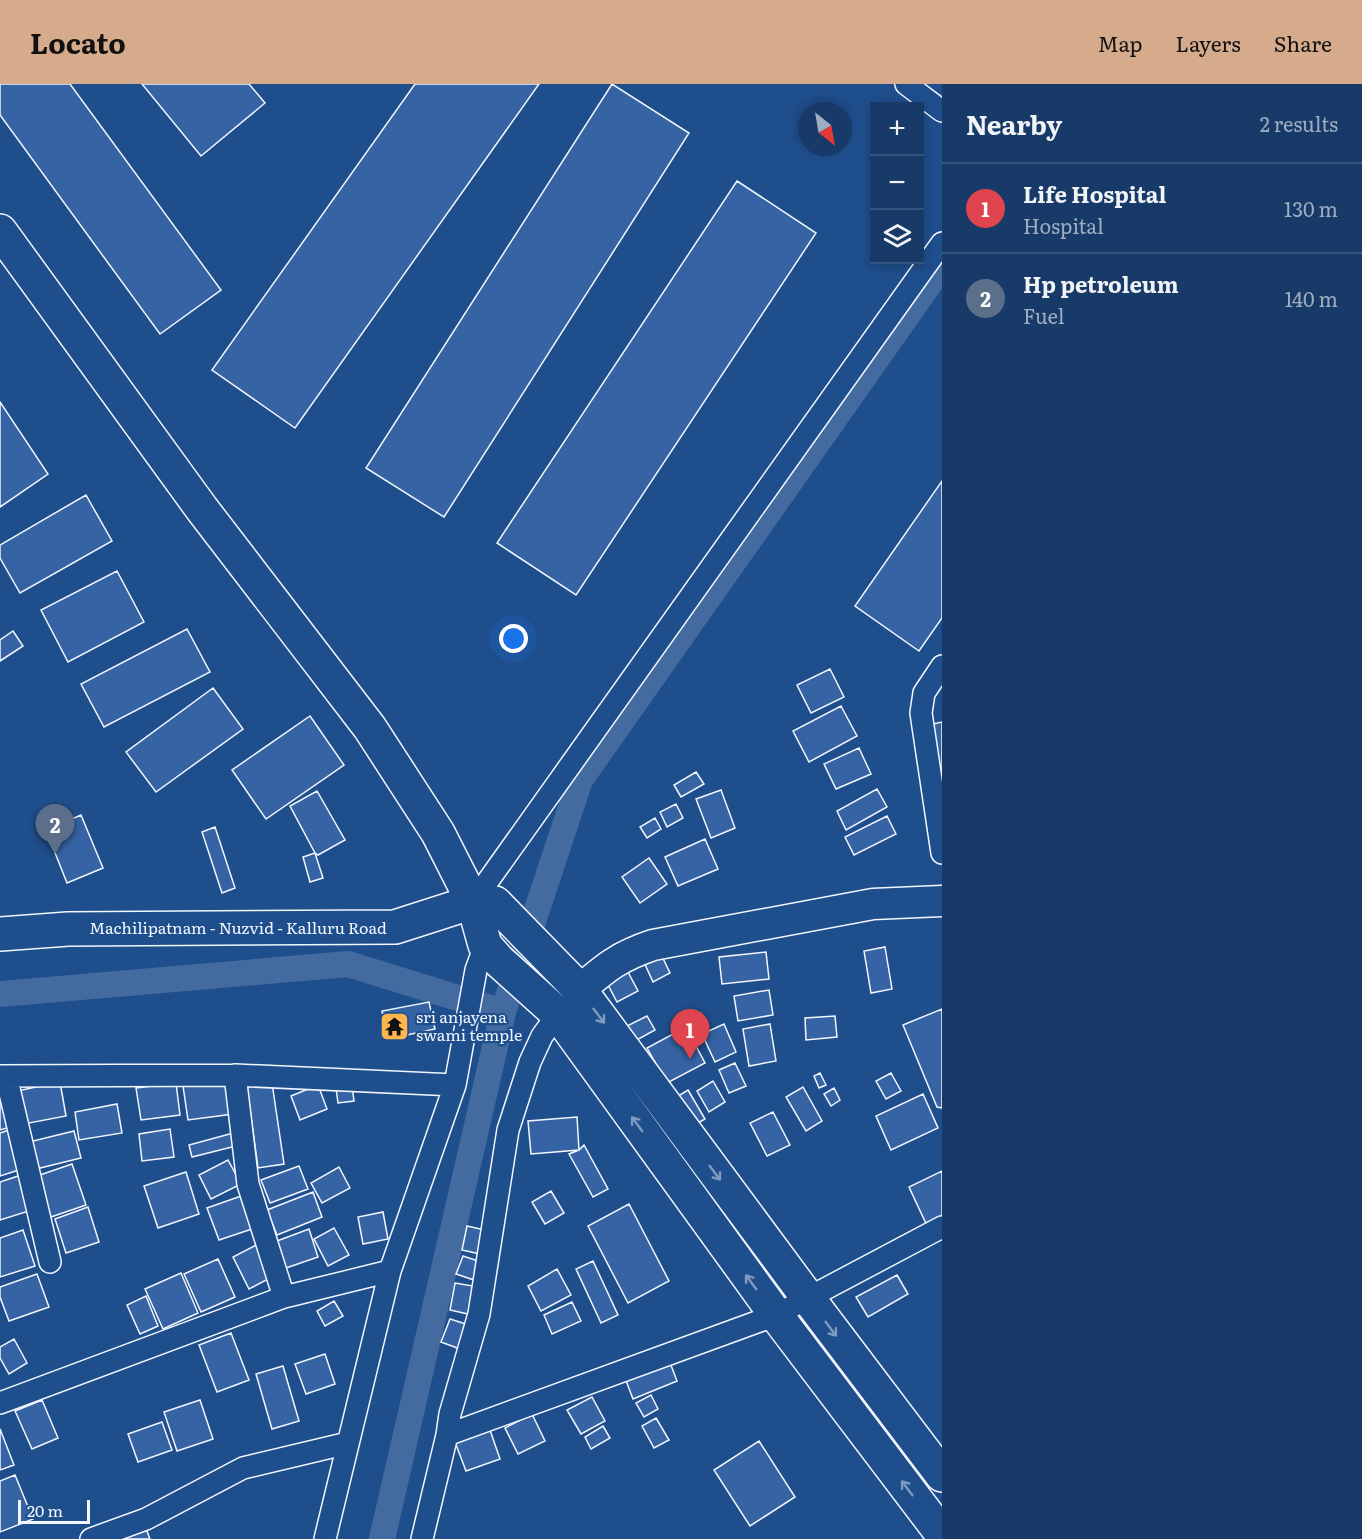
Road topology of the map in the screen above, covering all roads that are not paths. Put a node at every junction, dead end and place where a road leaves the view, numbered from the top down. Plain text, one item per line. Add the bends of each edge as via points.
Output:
1 (906, 84) edge
2 (942, 111) edge
3 (0, 231) edge
4 (942, 243) edge
5 (942, 666) edge
6 (942, 853) edge
7 (942, 901) edge
8 (473, 902) junction
9 (0, 934) edge
10 (487, 959) junction
11 (570, 981) junction
12 (548, 1005) junction
13 (235, 1075) junction
14 (3, 1076) edge
15 (456, 1085) junction
16 (942, 1227) edge
17 (50, 1262) dead end
18 (390, 1271) junction
19 (284, 1297) junction
20 (808, 1298) junction
21 (776, 1315) junction
22 (0, 1403) edge
23 (447, 1435) junction
24 (348, 1443) junction
25 (942, 1475) edge
26 (942, 1534) edge
27 (91, 1539) edge
28 (325, 1539) edge
29 (422, 1539) edge

1 - 2 street
3 - 8 highway via 202,509 370,728 438,833
4 - 8 street
5 - 6 street via 924,693 921,713
7 - 11 street via 873,904 653,945
8 - 9 highway, Machilipatnam - Nuzvid - Kalluru Road via 395,927 68,929
8 - 10 highway
8 - 11 highway via 495,903
10 - 12 highway
10 - 15 street via 468,1015
11 -> 20 highway
21 -> 12 highway
12 - 23 street via 542,1036 508,1130 479,1314
13 - 14 street
13 - 15 street
13 - 19 street via 248,1184
14 - 17 street
15 - 18 street
16 - 20 street
18 - 19 street
18 - 24 street
19 - 22 street
20 - 21 street
20 -> 25 highway
21 - 23 street
26 -> 21 highway
23 - 29 street
24 - 27 street via 243,1468 146,1519
24 - 28 street

